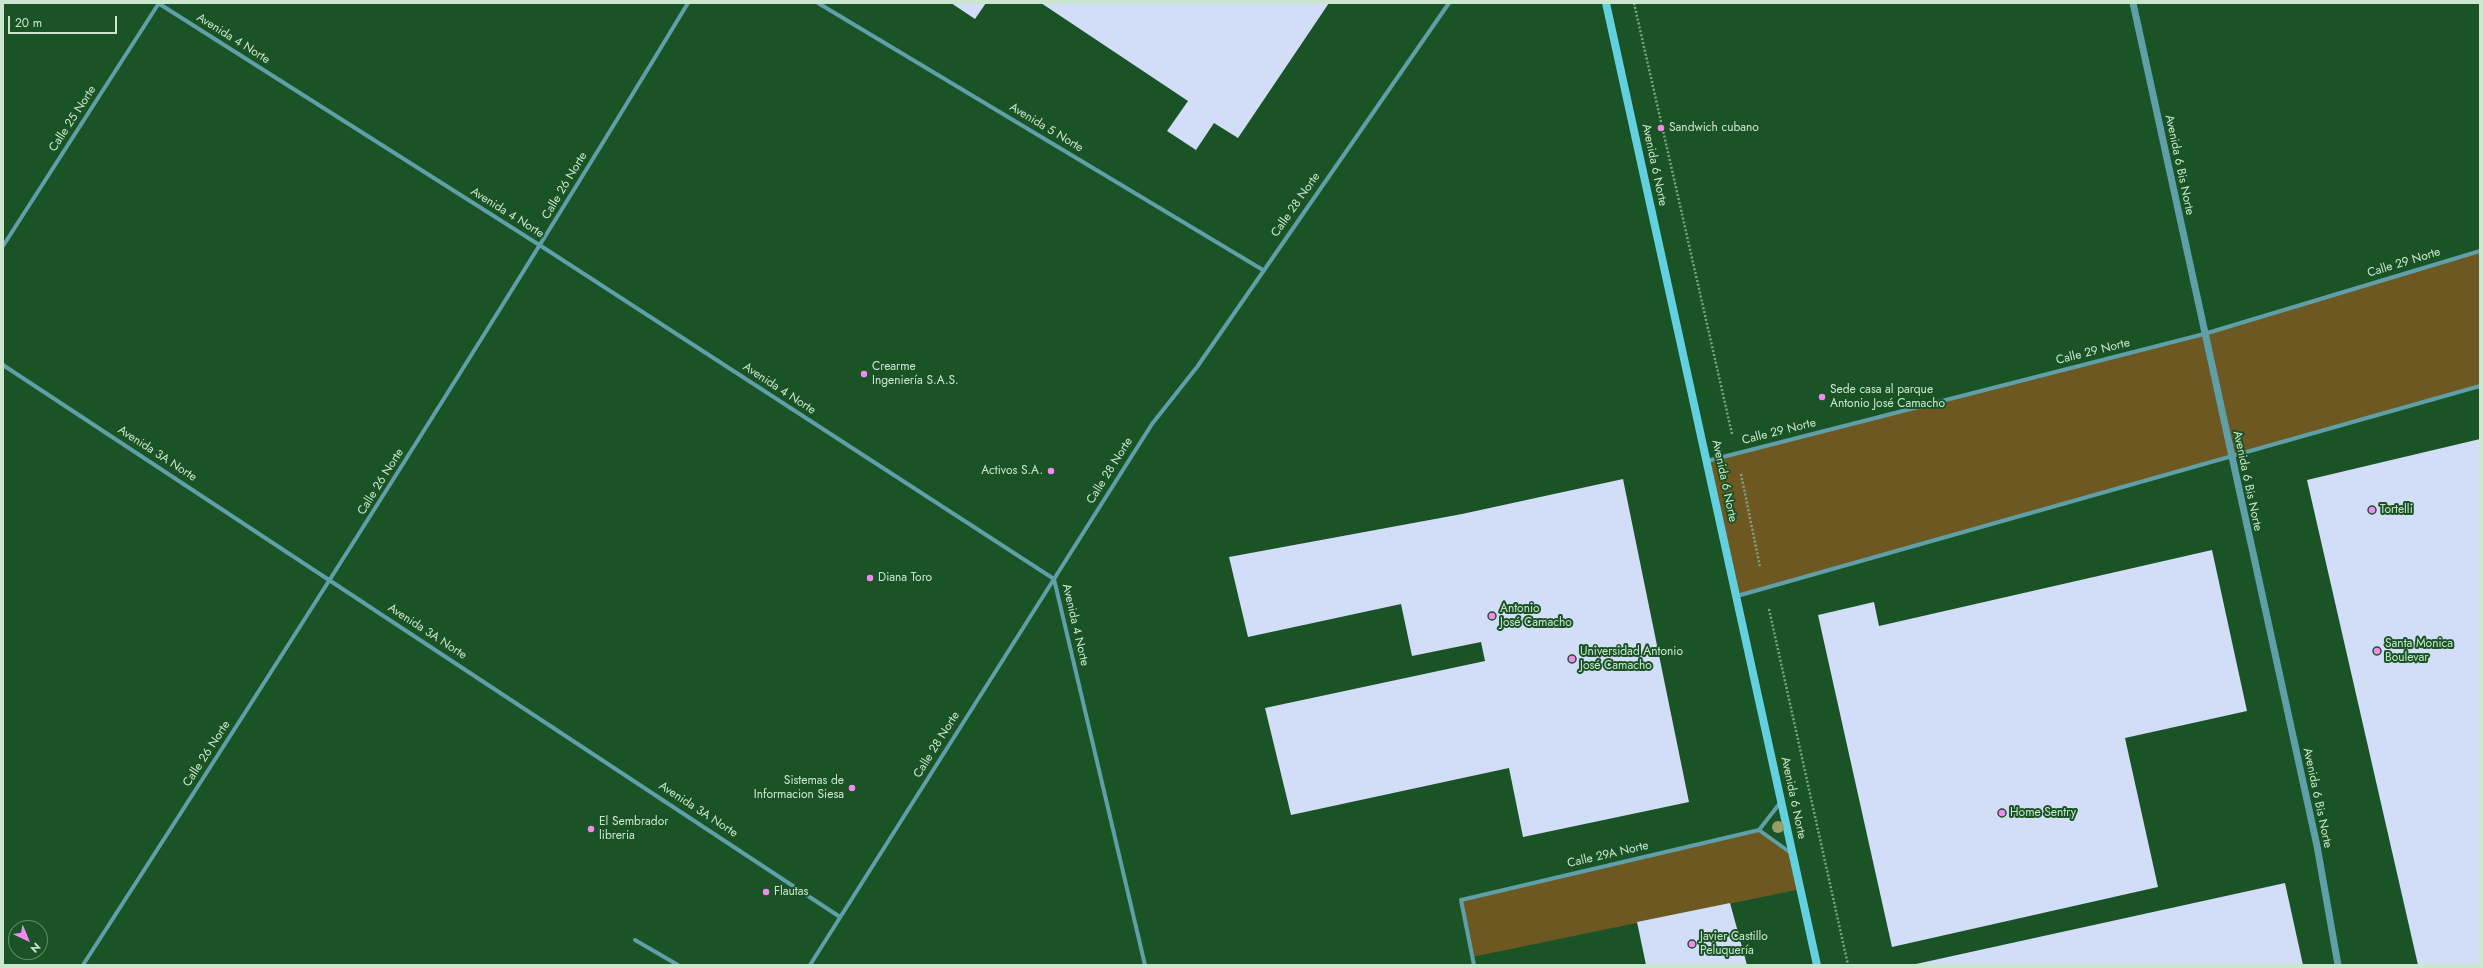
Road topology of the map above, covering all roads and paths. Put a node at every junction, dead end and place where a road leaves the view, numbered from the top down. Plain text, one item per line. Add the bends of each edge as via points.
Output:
1 (159, 3) edge
2 (688, 3) edge
3 (818, 3) edge
4 (1449, 3) edge
5 (1606, 3) edge
6 (1634, 3) edge
7 (2133, 3) edge
8 (3, 246) edge
9 (541, 246) junction
10 (2480, 251) edge
11 (1263, 270) junction
12 (2204, 334) junction
13 (3, 365) edge
14 (2480, 386) edge
15 (1736, 453) junction
16 (2230, 456) junction
17 (1706, 460) junction
18 (1054, 579) junction
19 (331, 581) junction
20 (1764, 589) junction
21 (1737, 596) junction
22 (1782, 801) junction
23 (1759, 830) junction
24 (1792, 854) junction
25 (840, 916) junction
26 (635, 940) dead end
27 (83, 965) edge
28 (678, 965) edge
29 (810, 965) edge
30 (1145, 965) edge
31 (1474, 965) edge
32 (1817, 965) edge
33 (1848, 965) edge
34 (2338, 965) edge

1 - 8 street, Calle 25 Norte
1 - 9 street, Avenida 4 Norte
2 - 9 street, Calle 26 Norte
3 - 11 street, Avenida 5 Norte
4 - 11 street, Calle 28 Norte
5 - 17 main road, Avenida 6 Norte
6 - 15 path
7 - 12 street, Avenida 6 Bis Norte
9 - 18 street, Avenida 4 Norte
9 - 19 street, Calle 26 Norte
10 - 12 street, Calle 29 Norte
11 - 18 street, Calle 28 Norte via 1197,367 1152,424
12 - 15 street, Calle 29 Norte
12 - 16 street, Avenida 6 Bis Norte
13 - 19 street, Avenida 3A Norte
14 - 16 street
15 - 17 street, Calle 29 Norte
15 - 20 path
16 - 20 street
16 - 34 street, Avenida 6 Bis Norte via 2317,846
17 - 21 main road, Avenida 6 Norte
18 - 25 street, Calle 28 Norte
18 - 30 street, Avenida 4 Norte
19 - 25 street, Avenida 3A Norte
19 - 27 street, Calle 26 Norte
20 - 21 street
20 - 33 path
21 - 22 main road, Avenida 6 Norte
22 - 23 street
22 - 24 main road, Avenida 6 Norte
23 - 24 street
23 - 31 street, Calle 29A Norte via 1461,900
24 - 32 main road, Avenida 6 Norte
25 - 29 street, Calle 28 Norte
26 - 28 street

